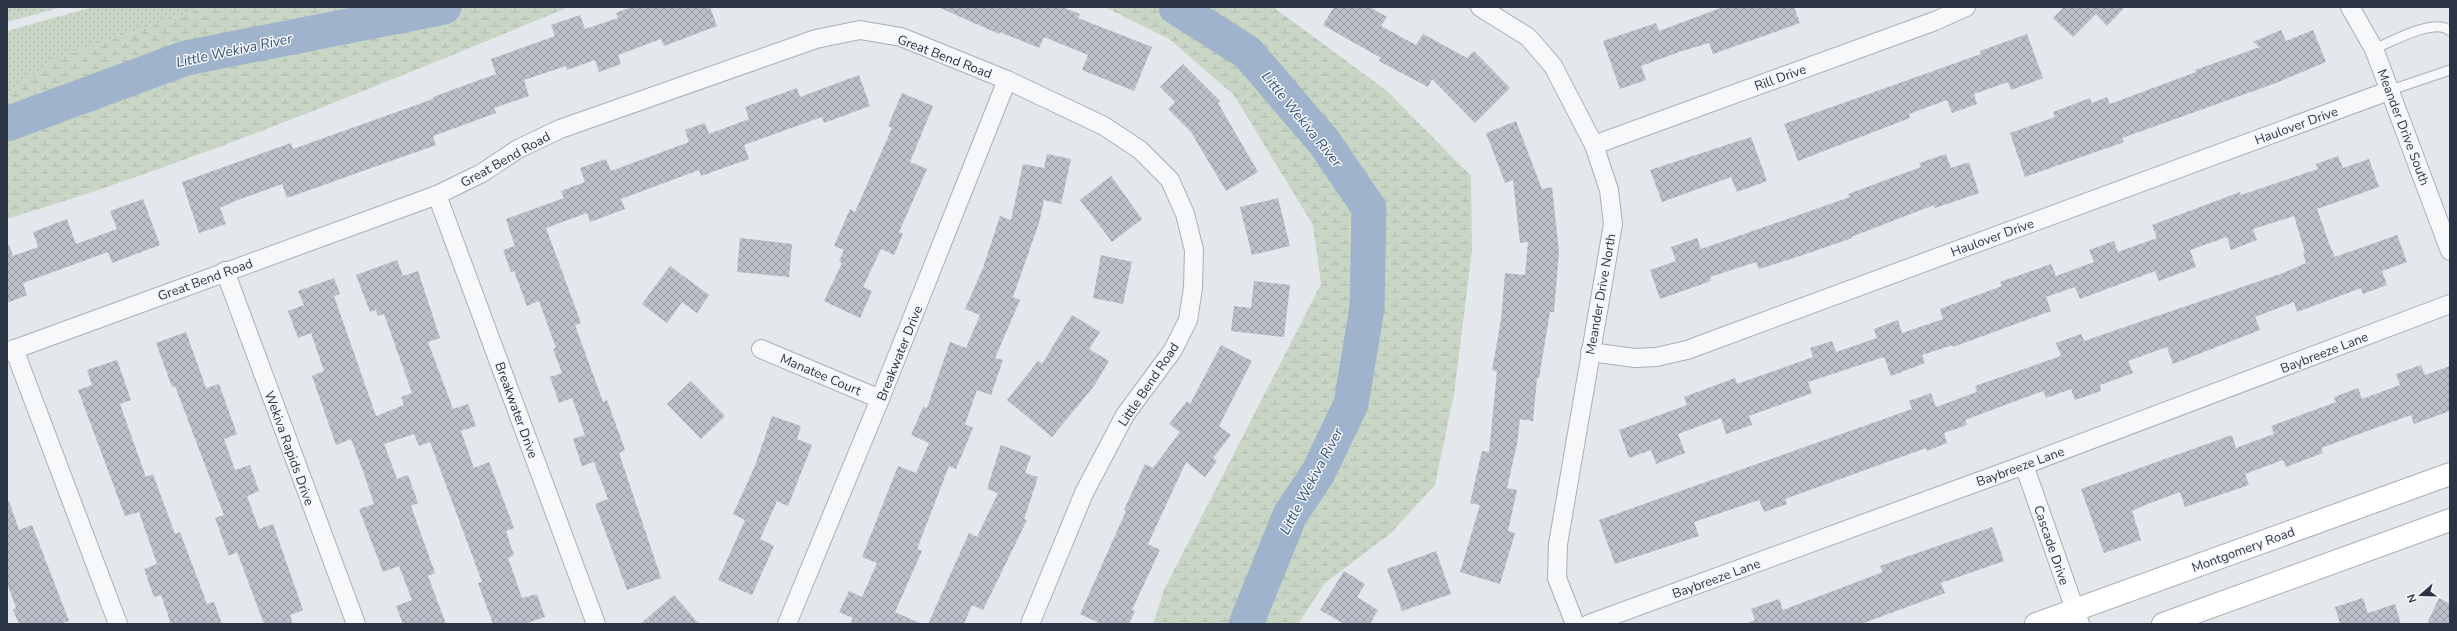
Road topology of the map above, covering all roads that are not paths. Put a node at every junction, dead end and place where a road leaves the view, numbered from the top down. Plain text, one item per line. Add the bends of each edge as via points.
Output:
1 (1480, 7) edge
2 (1966, 7) edge
3 (2350, 7) edge
4 (2450, 31) edge
5 (2374, 49) junction
6 (2450, 70) edge
7 (1007, 80) junction
8 (2390, 90) junction
9 (1594, 145) junction
10 (437, 195) junction
11 (2450, 251) edge
12 (225, 271) junction
13 (2450, 304) edge
14 (761, 349) dead end
15 (11, 351) edge
16 (1590, 352) junction
17 (880, 399) junction
18 (2024, 465) junction
19 (2450, 474) edge
20 (2450, 520) edge
21 (2077, 617) edge
22 (118, 624) edge
23 (356, 624) edge
24 (596, 624) edge
25 (787, 624) edge
26 (1030, 624) edge
27 (1575, 624) edge
28 (1589, 624) edge
29 (2036, 624) edge
30 (2163, 624) edge

1 - 9 street, Meander Drive North via 1528,37 1553,66
2 - 9 street, Rill Drive via 1935,21
3 - 5 street, Meander Drive South
4 - 5 lane via 2446,27 2434,26
5 - 8 street, Meander Drive South
6 - 8 lane
7 - 10 street, Great Bend Road via 901,37 860,30 816,38 560,129 518,149 482,173
7 - 17 street, Breakwater Drive
7 - 26 street, Little Bend Road via 1104,126 1140,150 1170,180 1184,214 1194,250 1193,288 1188,320 1173,350 1125,415 1084,493
8 - 11 street, Meander Drive South
8 - 16 street, Haulover Drive via 1687,350 1635,358
9 - 16 street, Meander Drive North via 1609,190 1612,224
10 - 12 street, Great Bend Road
10 - 24 street, Breakwater Drive
12 - 15 street, Great Bend Road
12 - 23 street, Wekiva Rapids Drive
13 - 18 street, Baybreeze Lane
14 - 17 street, Manatee Court
15 - 22 street
16 - 27 street, Meander Drive North via 1558,544 1556,578
17 - 25 street, Breakwater Drive
18 - 21 street, Cascade Drive
18 - 28 street, Baybreeze Lane
19 - 21 main road, Montgomery Road
20 - 30 main road
21 - 29 main road, Montgomery Road

